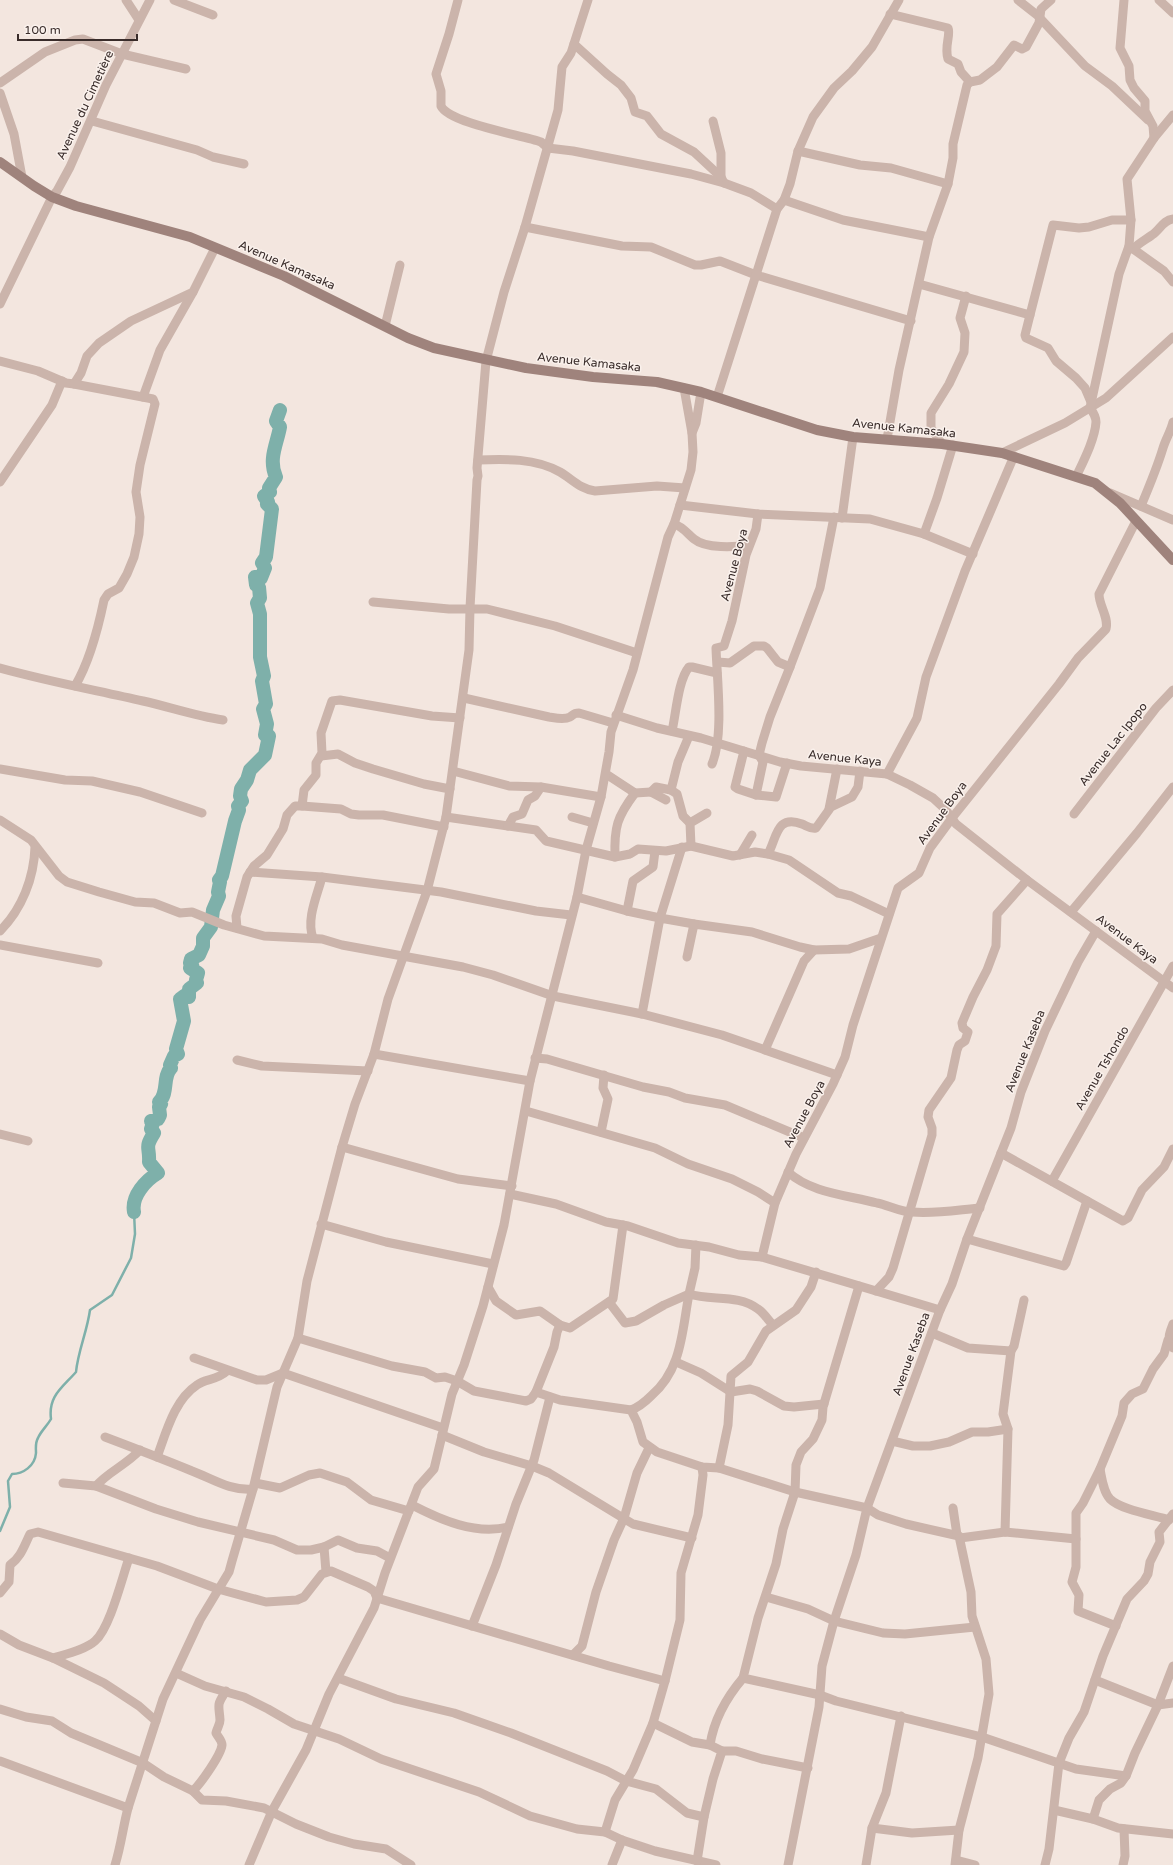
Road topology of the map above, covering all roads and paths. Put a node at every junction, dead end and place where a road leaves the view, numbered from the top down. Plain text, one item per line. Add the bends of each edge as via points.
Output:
1 (126, 0) edge
2 (174, 0) edge
3 (458, 0) edge
4 (588, 0) edge
5 (898, 0) edge
6 (1018, 0) edge
7 (1051, 0) edge
8 (1124, 0) edge
9 (1159, 0) edge
10 (149, 1) edge
11 (1173, 13) edge
12 (890, 14) junction
13 (213, 15) dead end
14 (1040, 18) junction
15 (139, 20) junction
16 (574, 44) junction
17 (122, 54) junction
18 (186, 69) dead end
19 (970, 82) junction
20 (0, 84) edge
21 (0, 93) edge
22 (1173, 115) edge
23 (1148, 120) junction
24 (92, 121) junction
25 (713, 121) dead end
26 (1154, 138) junction
27 (548, 148) junction
28 (798, 151) junction
29 (0, 162) edge
30 (244, 164) dead end
31 (22, 177) junction
32 (722, 180) junction
33 (948, 184) junction
34 (52, 197) junction
35 (784, 200) junction
36 (778, 209) junction
37 (1173, 219) edge
38 (1131, 220) junction
39 (525, 227) junction
40 (929, 237) junction
41 (1131, 247) junction
42 (215, 248) junction
43 (400, 265) dead end
44 (756, 275) junction
45 (1173, 282) edge
46 (919, 284) junction
47 (193, 292) junction
48 (966, 296) junction
49 (0, 304) edge
50 (1030, 315) junction
51 (911, 321) junction
52 (386, 326) junction
53 (1173, 337) edge
54 (0, 361) edge
55 (486, 361) junction
56 (62, 381) junction
57 (74, 384) junction
58 (684, 388) junction
59 (701, 392) junction
60 (144, 397) junction
61 (717, 397) junction
62 (1090, 405) junction
63 (1173, 422) edge
64 (692, 433) junction
65 (853, 437) junction
66 (887, 439) junction
67 (942, 444) junction
68 (953, 445) junction
69 (1002, 453) junction
70 (1014, 456) junction
71 (478, 460) junction
72 (1076, 477) junction
73 (0, 482) edge
74 (685, 488) junction
75 (1107, 491) junction
76 (680, 505) junction
77 (1140, 506) junction
78 (758, 514) junction
79 (838, 518) junction
80 (1173, 520) edge
81 (1136, 521) junction
82 (674, 524) junction
83 (924, 534) junction
84 (749, 545) junction
85 (973, 554) junction
86 (1173, 560) edge
87 (373, 602) dead end
88 (470, 608) junction
89 (637, 653) junction
90 (718, 662) junction
91 (790, 667) junction
92 (0, 668) edge
93 (717, 673) junction
94 (75, 686) junction
95 (1173, 690) edge
96 (464, 698) junction
97 (460, 718) junction
98 (615, 719) junction
99 (223, 720) dead end
100 (672, 731) junction
101 (690, 736) junction
102 (718, 744) junction
103 (752, 753) junction
104 (321, 756) junction
105 (787, 763) junction
106 (712, 764) dead end
107 (0, 769) edge
108 (837, 769) junction
109 (860, 771) junction
110 (453, 772) junction
111 (606, 774) junction
112 (886, 774) junction
113 (541, 787) junction
114 (1173, 787) edge
115 (450, 789) junction
116 (671, 790) junction
117 (651, 792) junction
118 (635, 793) junction
119 (756, 795) junction
120 (601, 797) junction
121 (666, 800) dead end
122 (302, 806) junction
123 (829, 809) junction
124 (202, 813) dead end
125 (706, 813) dead end
126 (1074, 814) dead end
127 (446, 817) junction
128 (572, 817) dead end
129 (952, 818) junction
130 (0, 820) edge
131 (593, 823) junction
132 (690, 823) junction
133 (508, 826) junction
134 (444, 827) junction
135 (752, 835) dead end
136 (687, 846) junction
137 (35, 847) junction
138 (586, 850) junction
139 (655, 852) junction
140 (768, 854) junction
141 (740, 855) junction
142 (615, 857) junction
143 (250, 872) junction
144 (322, 877) junction
145 (1027, 880) junction
146 (427, 891) junction
147 (577, 897) junction
148 (627, 911) junction
149 (1071, 912) junction
150 (571, 914) junction
151 (889, 914) junction
152 (660, 918) junction
153 (694, 924) junction
154 (237, 928) junction
155 (0, 931) edge
156 (1096, 931) junction
157 (313, 938) junction
158 (881, 938) junction
159 (0, 945) edge
160 (814, 950) junction
161 (404, 957) junction
162 (687, 957) dead end
163 (98, 963) dead end
164 (1173, 966) edge
165 (1165, 982) junction
166 (1173, 988) edge
167 (553, 996) junction
168 (642, 1014) junction
169 (765, 1050) junction
170 (374, 1054) junction
171 (535, 1058) junction
172 (237, 1060) dead end
173 (368, 1071) junction
174 (604, 1076) junction
175 (837, 1076) junction
176 (530, 1081) junction
177 (526, 1111) junction
178 (601, 1132) junction
179 (0, 1134) edge
180 (804, 1138) junction
181 (28, 1141) dead end
182 (342, 1147) junction
183 (1173, 1149) edge
184 (1001, 1153) junction
185 (788, 1172) junction
186 (1052, 1181) junction
187 (511, 1190) junction
188 (1086, 1201) junction
189 (775, 1203) junction
190 (980, 1208) junction
191 (910, 1212) junction
192 (321, 1224) junction
193 (623, 1225) junction
194 (967, 1239) junction
195 (696, 1245) junction
196 (762, 1257) junction
197 (493, 1264) junction
198 (816, 1272) junction
199 (859, 1286) junction
200 (488, 1288) junction
201 (876, 1291) junction
202 (689, 1294) junction
203 (1024, 1300) dead end
204 (496, 1301) junction
205 (609, 1302) junction
206 (483, 1306) junction
207 (940, 1310) junction
208 (1173, 1324) edge
209 (560, 1325) junction
210 (773, 1325) junction
211 (932, 1334) junction
212 (298, 1338) junction
213 (1171, 1344) edge
214 (1011, 1351) junction
215 (194, 1358) dead end
216 (676, 1362) junction
217 (227, 1371) junction
218 (283, 1374) junction
219 (457, 1381) junction
220 (536, 1392) junction
221 (731, 1392) junction
222 (550, 1397) junction
223 (824, 1404) junction
224 (631, 1410) junction
225 (1008, 1428) junction
226 (443, 1431) junction
227 (105, 1437) dead end
228 (892, 1441) junction
229 (649, 1448) junction
230 (140, 1450) junction
231 (157, 1457) junction
232 (532, 1466) junction
233 (702, 1467) junction
234 (719, 1468) junction
235 (1100, 1469) junction
236 (63, 1483) dead end
237 (96, 1486) junction
238 (254, 1486) junction
239 (795, 1492) junction
240 (410, 1508) junction
241 (867, 1508) junction
242 (953, 1508) dead end
243 (1171, 1517) edge
244 (624, 1518) junction
245 (508, 1527) junction
246 (1005, 1532) junction
247 (240, 1533) junction
248 (959, 1536) junction
249 (692, 1538) junction
250 (1076, 1539) junction
251 (324, 1547) junction
252 (129, 1558) junction
253 (390, 1558) junction
254 (326, 1572) junction
255 (218, 1589) junction
256 (0, 1593) edge
257 (766, 1597) junction
258 (377, 1598) junction
259 (834, 1621) junction
260 (472, 1626) junction
261 (1116, 1626) junction
262 (975, 1627) junction
263 (0, 1634) edge
264 (573, 1655) junction
265 (52, 1658) junction
266 (1173, 1666) edge
267 (176, 1673) junction
268 (338, 1678) junction
269 (743, 1678) junction
270 (1095, 1680) junction
271 (665, 1681) junction
272 (226, 1691) junction
273 (820, 1695) junction
274 (1173, 1703) edge
275 (1158, 1705) junction
276 (0, 1709) edge
277 (901, 1716) junction
278 (156, 1721) junction
279 (653, 1724) junction
280 (314, 1731) junction
281 (982, 1737) junction
282 (710, 1745) junction
283 (722, 1751) junction
284 (0, 1761) edge
285 (1059, 1762) junction
286 (143, 1763) junction
287 (808, 1768) junction
288 (1126, 1776) junction
289 (626, 1781) junction
290 (194, 1791) junction
291 (128, 1808) junction
292 (1054, 1810) junction
293 (272, 1811) junction
294 (704, 1817) junction
295 (1093, 1819) junction
296 (872, 1828) junction
297 (1124, 1829) junction
298 (959, 1830) junction
299 (605, 1832) junction
300 (1173, 1834) edge
301 (622, 1840) junction
302 (698, 1861) junction
303 (956, 1863) edge
304 (115, 1865) edge
305 (249, 1865) edge
306 (409, 1865) edge
307 (612, 1865) edge
308 (716, 1865) edge
309 (788, 1865) edge
310 (866, 1865) edge
311 (975, 1865) edge
312 (1045, 1865) edge
313 (1123, 1865) edge

1 - 15 street
2 - 13 street
3 - 27 street via 436,74 442,108 473,124 526,137
4 - 16 street
5 - 12 street
6 - 14 street
7 - 14 street via 1041,9
8 - 23 street via 1120,48 1129,66 1130,80 1145,101
9 - 11 street
10 - 15 street, Avenue du Cimetière
12 - 19 street via 948,28 948,59 958,64
12 - 28 street via 872,47 819,107
14 - 19 street via 1026,47 1022,49 1014,45 997,67 980,80
14 - 23 street via 1085,66 1112,86
15 - 17 street, Avenue du Cimetière
16 - 27 street via 561,70 558,110
16 - 32 street via 621,85 631,98 635,112 647,116 661,134 687,146
17 - 18 street
17 - 20 street via 83,38 39,55
17 - 24 street, Avenue du Cimetière
19 - 33 street via 964,93 958,120
21 - 31 street via 14,134
22 - 26 street
23 - 26 street via 1153,126
24 - 30 street
24 - 34 street, Avenue du Cimetière via 63,181
25 - 32 street via 721,153
26 - 38 street via 1127,179
27 - 32 street
27 - 39 street
28 - 33 street via 879,169 891,168
28 - 35 street
29 - 31 street, Avenue Kamasaka
31 - 34 street, Avenue Kamasaka
32 - 36 street
33 - 40 street
34 - 42 street, Avenue Kamasaka via 190,237
34 - 49 street, Avenue du Cimetière
35 - 36 street
35 - 40 street via 844,220
36 - 44 street
37 - 41 street via 1164,223 1153,235
38 - 41 street
38 - 50 street via 1112,220 1079,228 1053,225
39 - 44 street via 622,246 651,247 695,265 720,261
39 - 55 street
40 - 46 street
41 - 45 street via 1164,271
41 - 62 street via 1119,274
42 - 47 street
42 - 52 street, Avenue Kamasaka via 284,276
43 - 52 street
44 - 51 street
44 - 61 street
46 - 48 street
46 - 51 street
47 - 57 street via 131,321 99,343 87,356
47 - 60 street via 160,350
48 - 50 street
48 - 67 street via 960,318 965,333 964,352 956,371 931,413 931,428
50 - 62 street via 1026,338 1048,348 1056,361 1085,388
51 - 66 street
52 - 55 street, Avenue Kamasaka via 434,348
53 - 62 street via 1120,387
54 - 56 street via 38,371
55 - 58 street, Avenue Kamasaka via 593,377 656,382
55 - 71 street
56 - 57 street
56 - 73 street via 52,405
57 - 60 street
58 - 59 street, Avenue Kamasaka
58 - 64 street
59 - 61 street, Avenue Kamasaka
59 - 64 street
60 - 94 street via 152,399 155,404 142,452 136,492 140,517 139,534 127,574 119,588 108,594 104,600 82,674
61 - 65 street, Avenue Kamasaka via 811,428
62 - 69 street via 1065,423
62 - 72 street via 1096,422
63 - 77 street
64 - 74 street via 693,460
65 - 66 street, Avenue Kamasaka
65 - 79 street
66 - 67 street, Avenue Kamasaka
67 - 68 street, Avenue Kamasaka
68 - 69 street, Avenue Kamasaka
68 - 83 street
69 - 70 street, Avenue Kamasaka
70 - 72 street, Avenue Kamasaka
70 - 85 street
71 - 74 street via 540,463 587,490 657,486
71 - 88 street
72 - 75 street, Avenue Kamasaka
74 - 76 street
75 - 77 street
75 - 81 street, Avenue Kamasaka
76 - 78 street
76 - 82 street
77 - 80 street
78 - 79 street
78 - 84 street, Avenue Boya via 756,529
79 - 83 street via 870,519
79 - 91 street via 820,588
81 - 86 street, Avenue Kamasaka
81 - 129 street, Avenue Boya via 1099,594 1099,602 1107,623 1106,629 1078,658
82 - 84 street via 702,543 729,547
82 - 89 street via 666,544
83 - 85 street
84 - 90 street, Avenue Boya via 724,646 716,648
85 - 112 street via 924,681 917,718
87 - 88 street via 465,610
88 - 89 street via 487,609 555,626
88 - 96 street
89 - 98 street
90 - 91 street via 730,663 754,646 764,646 778,662
90 - 93 street
91 - 103 street via 762,743
92 - 94 street
93 - 100 street via 692,667 687,669
93 - 102 street
94 - 99 street
95 - 126 street, Avenue Lac Ipopo via 1156,708
96 - 97 street
96 - 98 street, Avenue Kaya via 549,717 564,718 579,713
97 - 104 street via 432,716 336,700 330,704 321,734
97 - 110 street
98 - 100 street, Avenue Kaya
98 - 111 street
100 - 101 street, Avenue Kaya
101 - 102 street, Avenue Kaya
101 - 116 street via 678,762
102 - 103 street, Avenue Kaya
102 - 106 street
103 - 105 street, Avenue Kaya
103 - 119 street via 763,762
103 - 119 street via 735,787
104 - 115 street via 338,754 373,769
104 - 122 street via 316,763 316,775 304,790
105 - 108 street, Avenue Kaya
105 - 119 street via 776,797
107 - 124 street via 65,780 92,781 140,792
108 - 109 street, Avenue Kaya
108 - 123 street
109 - 112 street, Avenue Kaya
109 - 123 street via 858,787 852,797
110 - 113 street via 509,786
110 - 115 street
111 - 118 street
111 - 120 street
112 - 129 street, Avenue Kaya via 933,798
113 - 120 street
113 - 133 street via 535,796 528,800 522,814 513,817
114 - 149 street
115 - 127 street
116 - 117 street via 656,788
116 - 132 street via 677,794 683,816
117 - 118 street
117 - 121 street
118 - 142 street via 616,823
120 - 131 street
122 - 134 street via 341,809 359,815 383,815
122 - 143 street via 295,806 287,815 283,828 267,855
123 - 140 street via 816,828 789,821 783,823 778,827
125 - 132 street
127 - 133 street
127 - 134 street
128 - 131 street
129 - 145 street, Avenue Kaya via 956,824
129 - 151 street, Avenue Boya via 930,848 919,873 898,888
130 - 137 street via 25,835
131 - 138 street
132 - 136 street
133 - 138 street via 536,830 546,841
134 - 146 street
135 - 141 street
136 - 139 street
136 - 141 street via 733,856
136 - 152 street
137 - 154 street via 67,882 135,902 154,903 180,913 192,912
137 - 155 street via 35,858 24,895 10,921
138 - 142 street
138 - 147 street
139 - 142 street via 638,849 630,854
139 - 148 street via 649,872 633,881
140 - 141 street via 755,852
140 - 151 street via 789,860 838,893 851,896
143 - 144 street
143 - 154 street via 240,898 236,916
144 - 146 street
144 - 157 street via 310,920 309,929
145 - 149 street, Avenue Kaya
145 - 191 street via 997,914 996,946 962,1023 968,1032 967,1036 957,1050 951,1078 929,1110 932,1135
146 - 150 street via 536,911
146 - 161 street
147 - 148 street
147 - 150 street
148 - 152 street
149 - 156 street, Avenue Kaya
150 - 167 street
151 - 158 street, Avenue Boya
152 - 153 street
152 - 168 street
153 - 160 street via 752,932
153 - 162 street
154 - 157 street via 277,938
156 - 165 street, Avenue Kaya
156 - 184 street, Avenue Kaseba via 1045,1031
157 - 161 street
158 - 160 street via 848,949
158 - 175 street, Avenue Boya
159 - 163 street
160 - 169 street via 804,961
161 - 167 street via 463,967
161 - 170 street via 388,999
164 - 165 street, Avenue Tshondo
165 - 166 street, Avenue Kaya
165 - 186 street, Avenue Tshondo
167 - 168 street
167 - 171 street
168 - 169 street via 722,1035
169 - 175 street
170 - 173 street
170 - 176 street
171 - 174 street
171 - 176 street
172 - 173 street via 262,1066
173 - 182 street
174 - 178 street via 603,1088 608,1099
174 - 180 street via 685,1098 725,1105
175 - 180 street, Avenue Boya
176 - 177 street
177 - 178 street
177 - 187 street
178 - 189 street via 655,1148 688,1164 732,1179
179 - 181 street
180 - 185 street, Avenue Boya
182 - 187 street via 458,1179
182 - 192 street
183 - 188 street via 1164,1167 1136,1198 1128,1218 1123,1221
184 - 186 street
184 - 190 street, Avenue Kaseba
185 - 189 street, Avenue Boya
185 - 191 street via 800,1182 846,1197
186 - 188 street
187 - 193 street via 606,1222
187 - 197 street
188 - 194 street via 1064,1266
189 - 196 street, Avenue Boya
190 - 191 street via 937,1213
190 - 194 street, Avenue Kaseba
191 - 201 street via 893,1268 889,1277
192 - 197 street via 386,1242
192 - 212 street via 307,1281
193 - 195 street via 678,1243
193 - 205 street via 614,1296
194 - 207 street, Avenue Kaseba
195 - 196 street via 739,1255
195 - 202 street via 695,1268
196 - 198 street
197 - 200 street
198 - 199 street
198 - 210 street via 811,1287 796,1310
199 - 201 street
199 - 223 street
200 - 204 street
200 - 206 street
201 - 207 street
202 - 205 street via 636,1321 625,1323
202 - 210 street via 740,1300 758,1310
202 - 216 street
203 - 214 street
204 - 206 street
204 - 209 street via 516,1315 540,1311
205 - 209 street via 570,1328
206 - 219 street
207 - 211 street, Avenue Kaseba
208 - 213 street via 1168,1334
209 - 220 street
210 - 221 street via 766,1331 748,1362 732,1376
211 - 214 street via 968,1348
211 - 228 street, Avenue Kaseba
212 - 218 street
212 - 219 street via 392,1366 425,1372 436,1378 445,1377
213 - 235 street via 1153,1369 1143,1389 1132,1394 1124,1403 1122,1416
214 - 225 street via 1003,1414
215 - 217 street
216 - 221 street via 701,1373
216 - 224 street via 669,1378 656,1392
217 - 218 street via 256,1380 266,1380
217 - 231 street via 216,1379 198,1383 184,1398 173,1415
218 - 226 street
218 - 238 street via 277,1387
219 - 220 street via 474,1391 520,1401 531,1399
219 - 226 street
220 - 222 street
221 - 223 street via 750,1389 784,1406
221 - 234 street via 726,1439
222 - 224 street
222 - 232 street
223 - 239 street via 822,1420 813,1439 801,1452 796,1465
224 - 229 street via 640,1436
225 - 228 street via 972,1432 930,1446 913,1446
225 - 246 street
226 - 232 street via 484,1452
226 - 240 street via 434,1469 418,1487
227 - 230 street
228 - 241 street, Avenue Kaseba
229 - 233 street
229 - 244 street via 637,1473
230 - 231 street
230 - 237 street via 129,1462 104,1477
231 - 238 street via 236,1490
232 - 244 street via 549,1473
232 - 245 street
233 - 234 street
233 - 249 street via 700,1507
234 - 239 street
235 - 243 street via 1105,1489 1110,1498 1118,1504 1134,1510
235 - 250 street via 1076,1513
236 - 237 street
237 - 247 street via 156,1509
238 - 240 street via 280,1488 320,1473 347,1482 371,1500
238 - 247 street
239 - 241 street
239 - 257 street
240 - 245 street via 479,1530
240 - 253 street
241 - 248 street via 885,1518
241 - 259 street, Avenue Kaseba via 856,1554
242 - 248 street
243 - 261 street via 1159,1532 1160,1542 1150,1562 1148,1574 1127,1599
244 - 249 street via 641,1527
244 - 264 street via 596,1592 582,1646
245 - 260 street
246 - 248 street
246 - 250 street
247 - 251 street via 274,1540 304,1551
247 - 255 street via 229,1572
248 - 262 street via 971,1592
249 - 271 street via 682,1573 680,1620
250 - 261 street via 1076,1567 1072,1582 1079,1595 1078,1611
251 - 253 street via 338,1540 357,1548 377,1551
251 - 254 street
252 - 255 street
252 - 256 street via 38,1532 30,1534 17,1560 10,1565 9,1582
252 - 265 street via 108,1622 99,1637 88,1645
253 - 258 street
254 - 255 street via 304,1597 297,1600 266,1602
254 - 258 street via 343,1575 362,1584 374,1591
255 - 267 street via 200,1620
257 - 259 street via 808,1609
257 - 269 street
258 - 260 street
258 - 268 street
259 - 262 street via 883,1633 905,1634
259 - 273 street, Avenue Kaseba via 822,1666
260 - 264 street
261 - 270 street
262 - 281 street via 983,1645 989,1679 987,1713
263 - 265 street via 19,1645
264 - 271 street
265 - 278 street via 104,1683 139,1706
266 - 275 street
267 - 272 street via 205,1686
267 - 278 street
268 - 280 street via 320,1712
268 - 289 street via 396,1699 498,1728
269 - 273 street
269 - 282 street via 718,1714
270 - 275 street
270 - 285 street via 1084,1712
271 - 279 street
272 - 280 street
272 - 290 street via 219,1702 220,1720 216,1733 222,1747 208,1775
273 - 277 street
273 - 287 street, Avenue Kaseba
274 - 275 street
275 - 288 street
276 - 286 street via 52,1721 71,1733
277 - 281 street
277 - 296 street via 883,1803
278 - 286 street
279 - 282 street via 692,1742
279 - 289 street
280 - 293 street
280 - 299 street via 340,1739 381,1759 479,1792 530,1816 577,1829
281 - 285 street
281 - 298 street
282 - 283 street
283 - 287 street via 736,1751
283 - 294 street
284 - 291 street
285 - 288 street via 1076,1769
285 - 292 street
286 - 290 street via 164,1777
286 - 291 street
287 - 309 street, Avenue Kaseba
288 - 295 street via 1100,1800
289 - 294 street via 656,1789 687,1813
289 - 299 street via 615,1800
290 - 293 street via 202,1800 252,1805
291 - 304 street
292 - 295 street
292 - 312 street
293 - 305 street
293 - 306 street via 329,1837 386,1850
294 - 302 street
295 - 297 street
296 - 298 street via 912,1833
296 - 310 street
297 - 300 street
297 - 313 street
298 - 303 street
299 - 301 street
301 - 302 street
301 - 307 street
302 - 308 street
303 - 311 street

